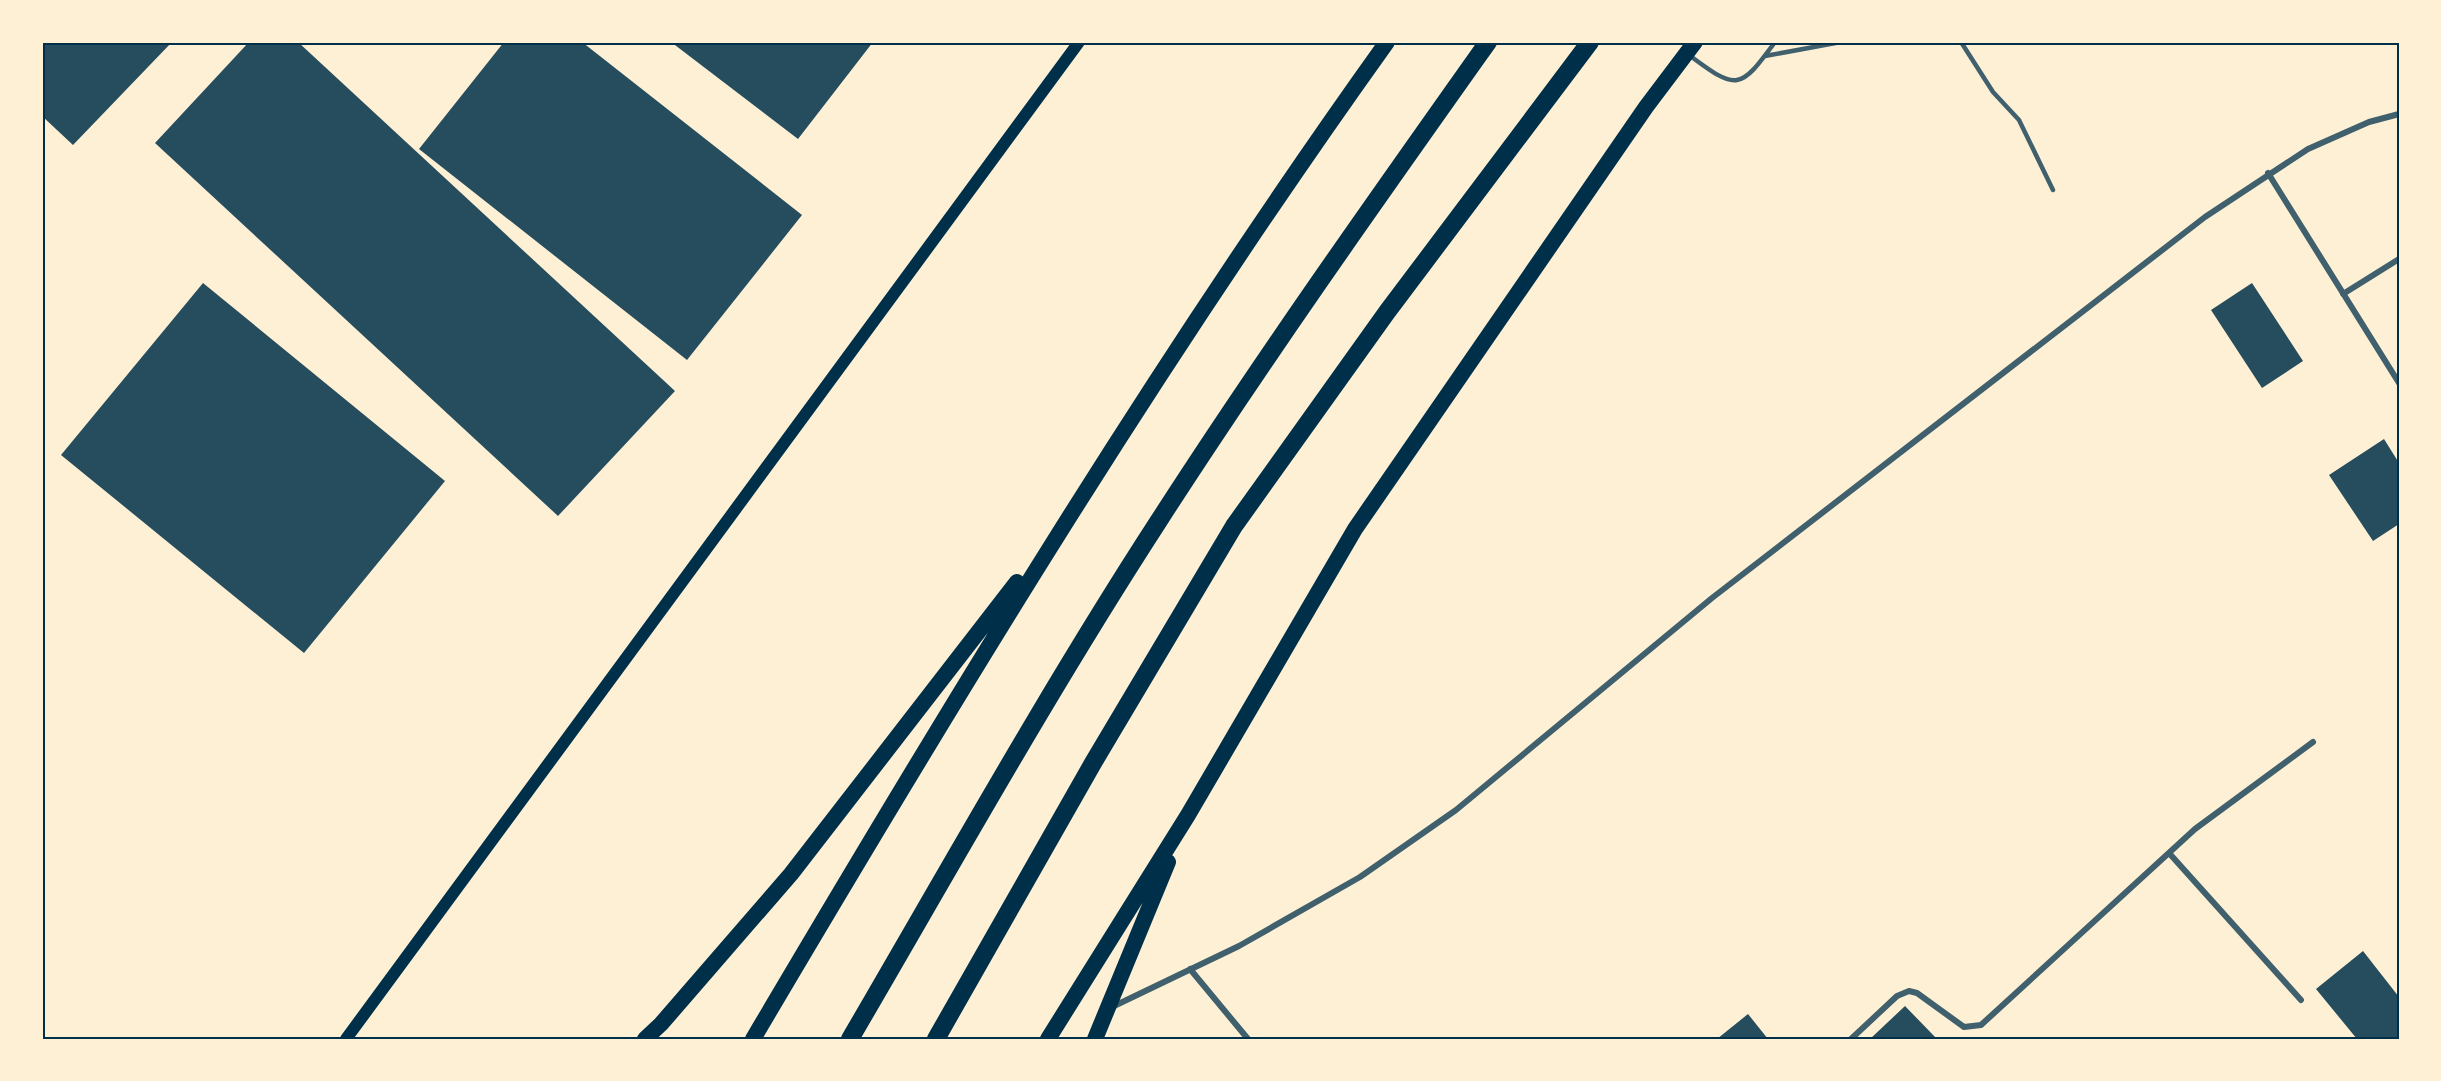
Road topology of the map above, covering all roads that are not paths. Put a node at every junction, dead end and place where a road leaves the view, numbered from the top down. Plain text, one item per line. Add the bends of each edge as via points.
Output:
1 (1079, 42) edge
2 (1387, 42) edge
3 (1488, 42) edge
4 (1590, 42) edge
5 (1775, 42) edge
6 (1841, 42) edge
7 (1961, 42) edge
8 (1691, 48) edge
9 (1765, 56) junction
10 (2399, 114) edge
11 (2268, 173) junction
12 (2053, 190) dead end
13 (2399, 259) edge
14 (2343, 294) junction
15 (2399, 383) edge
16 (1068, 516) junction
17 (2313, 742) dead end
18 (1188, 815) junction
19 (2169, 853) junction
20 (1190, 969) junction
21 (2301, 1000) dead end
22 (1106, 1010) junction
23 (346, 1039) edge
24 (645, 1039) edge
25 (753, 1039) edge
26 (850, 1039) edge
27 (936, 1039) edge
28 (1048, 1039) edge
29 (1095, 1039) edge
30 (1248, 1039) edge
31 (1851, 1039) edge

1 - 23 main road
2 - 16 highway via 1180,343
3 - 26 highway via 1313,288 1156,525
4 - 27 highway via 1387,312 1234,526
5 - 9 lane
6 - 9 lane
7 - 12 lane via 1993,92 2019,120
8 - 9 lane via 1724,80 1737,81 1750,75
8 - 18 highway via 1632,127 1355,529
10 - 11 street via 2369,122 2308,149
11 - 14 street
11 - 20 street via 2205,217 1712,598 1456,810 1360,876 1239,946
13 - 14 street
14 - 15 street
16 - 24 highway via 791,874
16 - 25 highway
17 - 19 street
18 - 22 highway
18 - 28 highway
19 - 21 street
19 - 31 street via 1981,1025 1964,1027 1909,991 1897,996
20 - 22 street
20 - 30 street
22 - 29 highway

